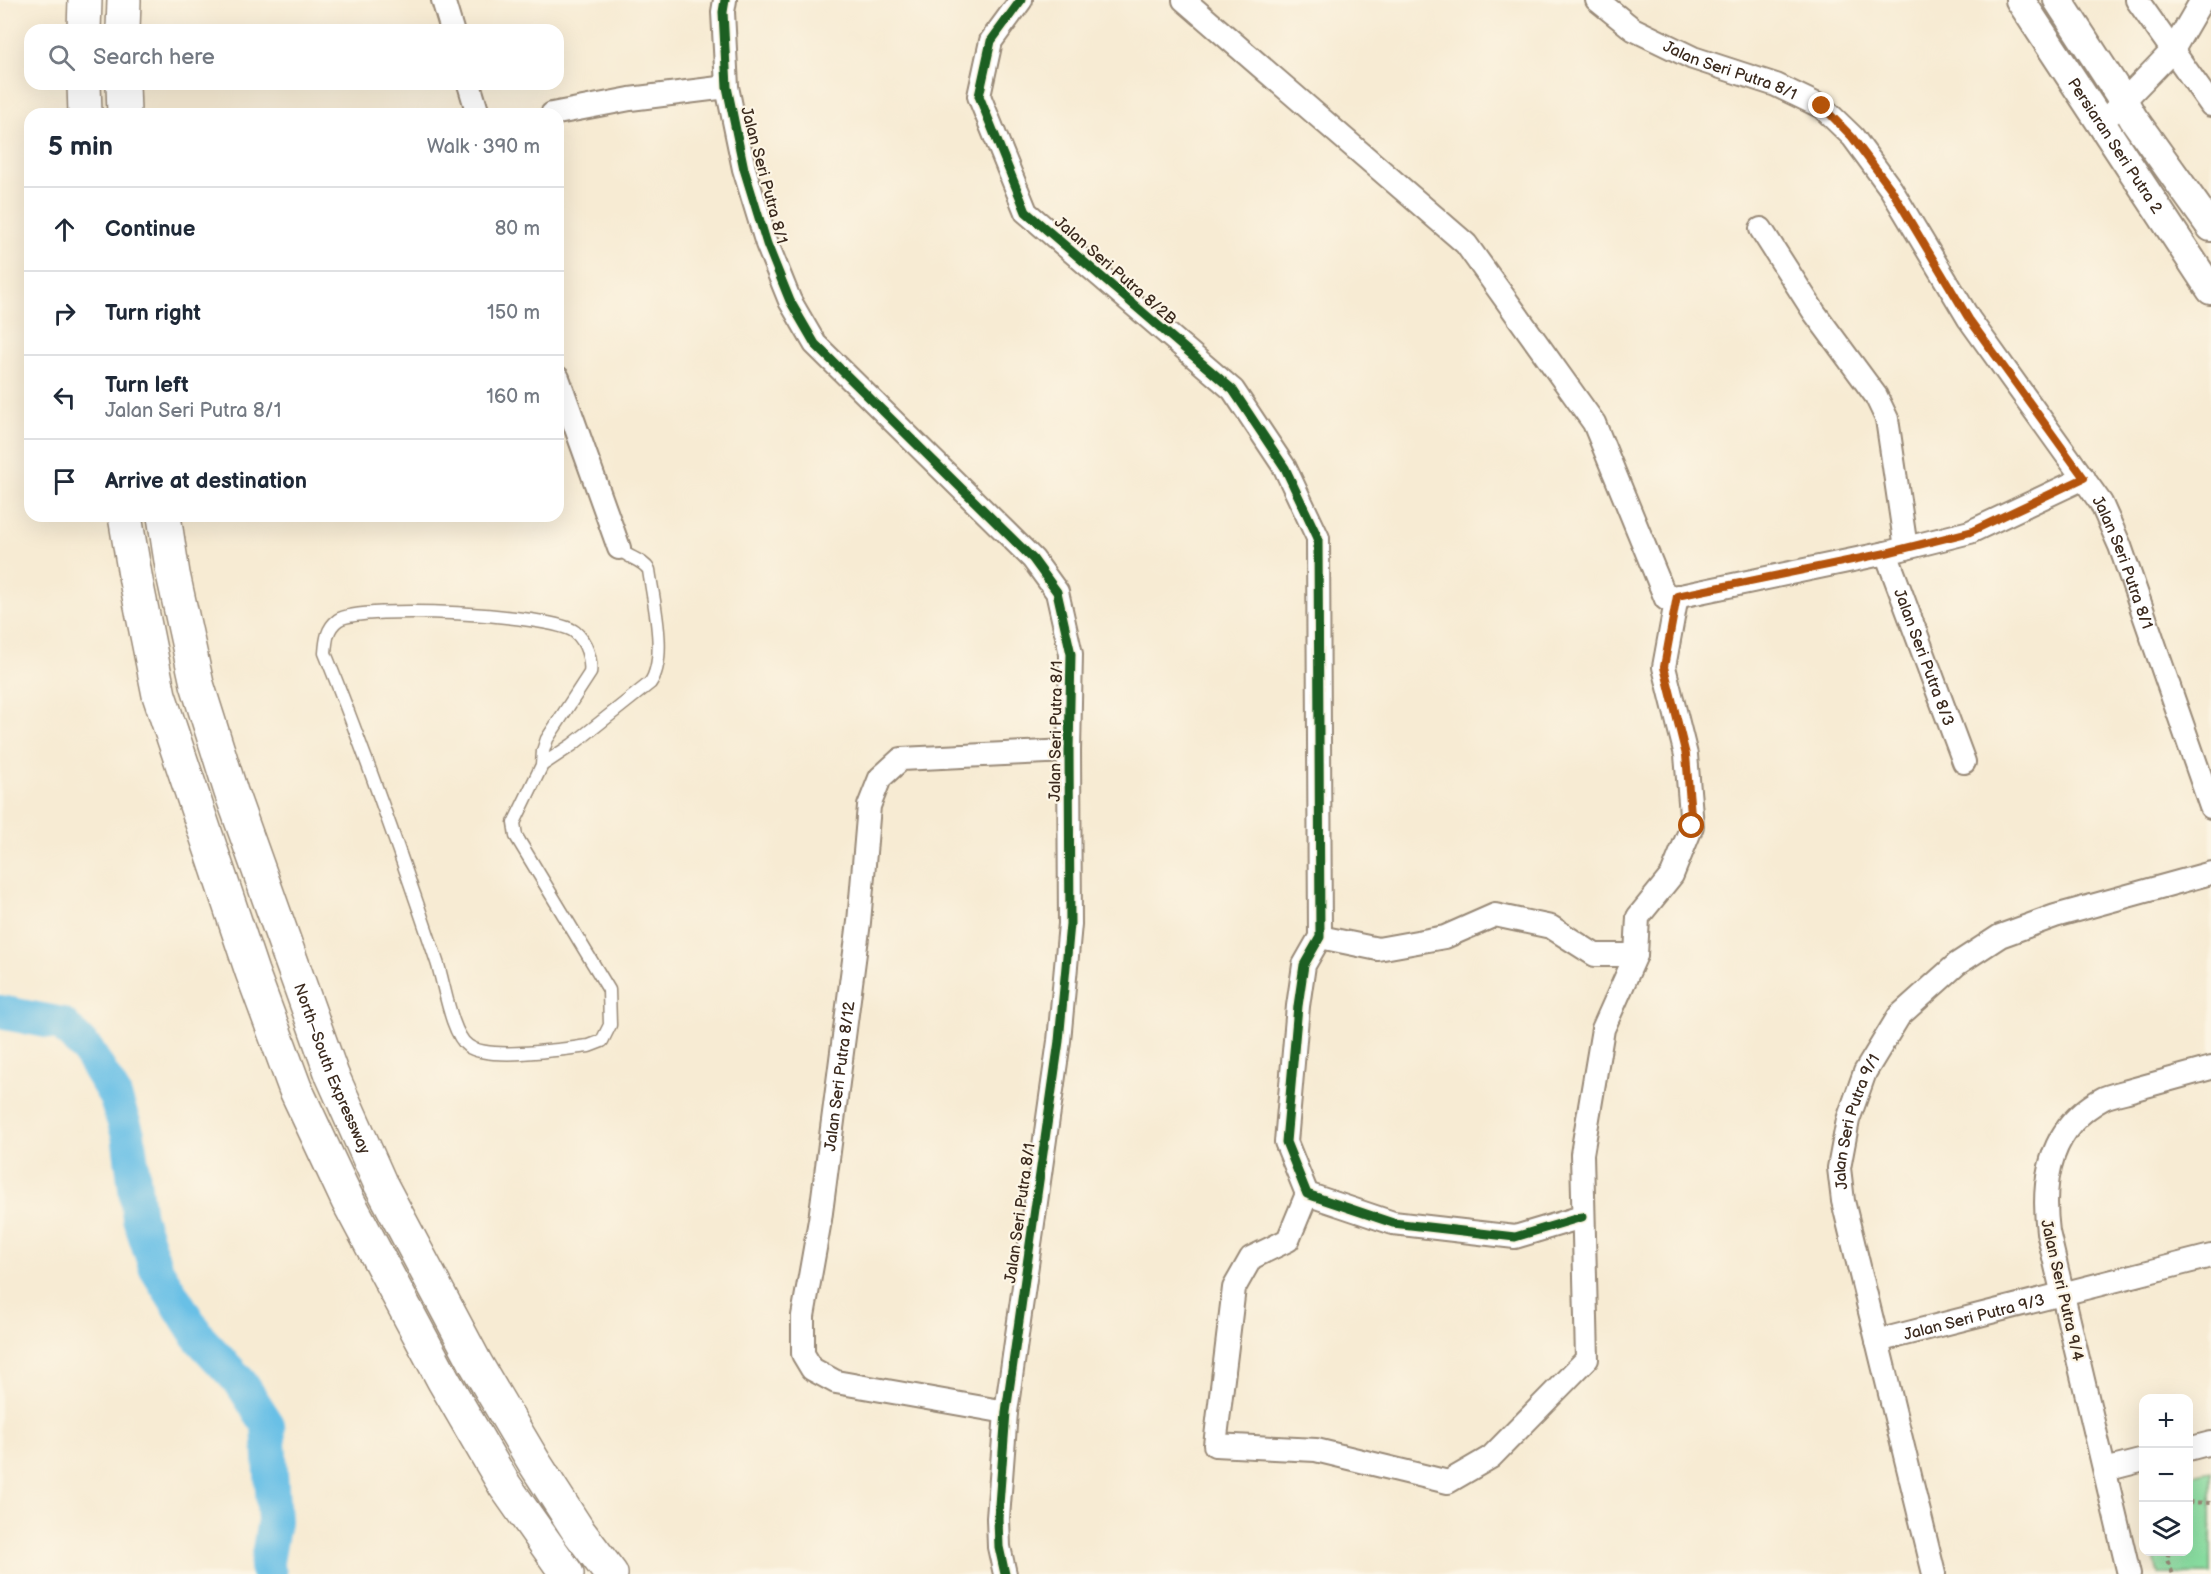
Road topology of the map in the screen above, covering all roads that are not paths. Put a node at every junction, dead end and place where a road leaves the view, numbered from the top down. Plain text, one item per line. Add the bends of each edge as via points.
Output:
1 (85, 0) edge
2 (124, 0) edge
3 (443, 0) edge
4 (725, 0) edge
5 (1021, 0) edge
6 (1184, 0) edge
7 (1597, 0) edge
8 (2020, 0) edge
9 (2058, 0) edge
10 (2137, 0) edge
11 (2202, 0) edge
12 (84, 24) edge
13 (123, 24) edge
14 (450, 24) edge
15 (2173, 50) junction
16 (727, 87) junction
17 (84, 90) edge
18 (123, 90) edge
19 (471, 90) edge
20 (2123, 100) junction
21 (2211, 105) edge
22 (85, 108) edge
23 (124, 108) edge
24 (476, 108) edge
25 (564, 112) edge
26 (2101, 125) junction
27 (2211, 227) edge
28 (1761, 229) dead end
29 (2211, 290) edge
30 (564, 395) edge
31 (2084, 478) junction
32 (126, 522) edge
33 (165, 522) edge
34 (619, 548) joint
35 (1896, 550) junction
36 (1677, 596) junction
37 (1069, 751) junction
38 (1964, 762) dead end
39 (543, 765) junction
40 (2211, 807) edge
41 (2211, 873) edge
42 (1320, 937) junction
43 (1636, 955) junction
44 (2211, 1068) edge
45 (1307, 1194) junction
46 (1582, 1217) junction
47 (2211, 1256) edge
48 (2063, 1295) junction
49 (1877, 1341) junction
50 (1006, 1412) junction
51 (2211, 1443) edge
52 (2192, 1448) edge
53 (2139, 1461) edge
54 (2105, 1470) junction
55 (567, 1574) edge
56 (611, 1574) edge
57 (1005, 1574) edge
58 (1934, 1574) edge
59 (2129, 1574) edge

1 - 12 highway
2 - 13 highway
3 - 14 street
4 - 16 street, Jalan Seri Putra 8/1
5 - 42 street, Jalan Seri Putra 8/2B via 992,41 979,96 1026,212 1233,390 1285,468 1318,538
6 - 36 street via 1466,244 1594,423 1666,598
7 - 31 street, Jalan Seri Putra 8/1 via 1633,28 1693,58 1776,85 1822,106 1852,137 1891,189 1969,319
8 - 26 street, Persiaran Seri Putra 2
9 - 20 street, Persiaran Seri Putra 2
10 - 15 street
11 - 15 street
15 - 20 street
15 - 21 street
16 - 25 street
16 - 37 street, Jalan Seri Putra 8/1 via 744,169 767,244 790,301 815,344 1033,559 1057,592 1071,654
17 - 22 highway
18 - 23 highway
19 - 24 street
20 - 26 street
20 - 27 street, Persiaran Seri Putra 2
26 - 29 street, Persiaran Seri Putra 2
28 - 35 street, Jalan Seri Putra 8/3 via 1814,312 1876,396 1887,419
30 - 34 street
31 - 35 street via 1970,532
31 - 40 street, Jalan Seri Putra 8/1 via 2101,503 2120,546
32 - 55 highway via 159,695 295,1088 348,1200 444,1381 505,1486
33 - 56 highway, North–South Expressway via 197,684 231,792 332,1075 380,1183 476,1364 553,1492
34 - 39 lane via 649,570 656,620 656,675
35 - 36 street
35 - 38 street, Jalan Seri Putra 8/3
36 - 43 street via 1664,667 1686,755 1692,826 1672,875 1638,918
37 - 50 street, Jalan Seri Putra 8/1 via 1070,924 1059,1041
37 - 50 street, Jalan Seri Putra 8/12 via 901,759 880,778 869,806 859,922 820,1220 803,1316 803,1354 812,1369 836,1382
39 - 39 lane via 514,823 516,836 609,990 610,1025 603,1041 589,1046 497,1054 469,1047 457,1034 444,982 396,840 325,652 327,634 338,620 355,614 413,611 557,624 576,633 590,656 590,673 547,739
41 - 49 street, Jalan Seri Putra 9/1 via 2055,916 2000,936 1957,964 1899,1016 1865,1072 1848,1120 1839,1168 1843,1201
42 - 43 street via 1378,949 1445,937 1495,915 1551,927 1595,955
42 - 45 street via 1304,965 1287,1142
43 - 46 street via 1603,1029 1582,1154
44 - 48 street, Jalan Seri Putra 9/4 via 2106,1097 2078,1115 2059,1142 2047,1173 2044,1203
45 - 46 street via 1393,1223 1515,1237
45 - 46 street via 1288,1240 1251,1258 1234,1288 1215,1445 1316,1450 1448,1482 1491,1457 1587,1359
47 - 48 street, Jalan Seri Putra 9/3
48 - 49 street, Jalan Seri Putra 9/3
48 - 54 street, Jalan Seri Putra 9/4
49 - 58 street, Jalan Seri Putra 9/1
50 - 57 street, Jalan Seri Putra 8/1 via 998,1518
51 - 52 street
53 - 54 street
54 - 59 street, Jalan Seri Putra 9/4

